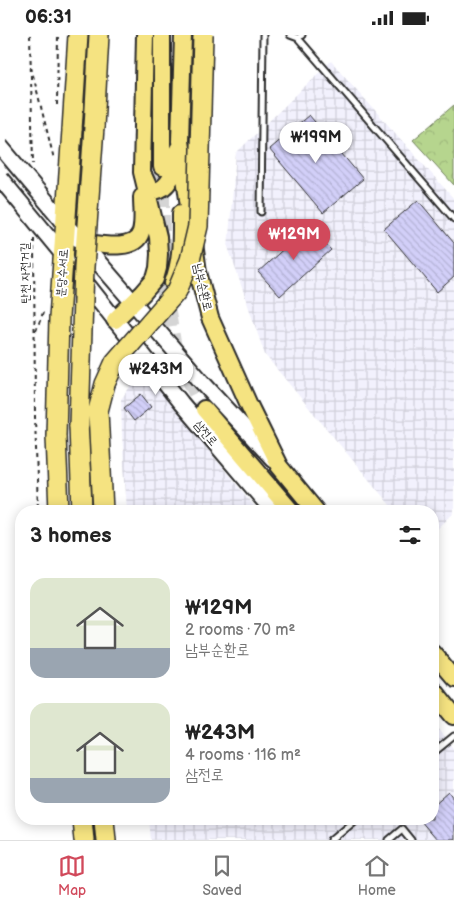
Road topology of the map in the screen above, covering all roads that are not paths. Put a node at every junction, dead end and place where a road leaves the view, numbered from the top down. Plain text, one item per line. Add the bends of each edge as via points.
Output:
1 (69, 35) edge
2 (78, 35) edge
3 (99, 35) edge
4 (145, 35) edge
5 (162, 35) edge
6 (183, 35) edge
7 (203, 35) edge
8 (263, 35) edge
9 (290, 35) edge
10 (300, 37) edge
11 (72, 130) junction
12 (180, 141) junction
13 (0, 147) edge
14 (162, 167) tunnel mouth
15 (142, 172) junction
16 (0, 178) edge
17 (261, 211) dead end
18 (454, 219) edge
19 (80, 241) junction
20 (133, 303) junction
21 (146, 317) junction
22 (115, 320) junction
23 (127, 336) junction
24 (204, 409) tunnel mouth
25 (279, 466) junction
26 (59, 505) edge
27 (82, 505) edge
28 (103, 505) edge
29 (268, 505) edge
30 (286, 505) edge
31 (311, 505) edge
32 (439, 660) edge
33 (454, 678) edge
34 (439, 698) edge
35 (454, 716) edge
36 (454, 736) edge
37 (439, 749) edge
38 (83, 825) edge
39 (105, 825) edge
40 (349, 825) edge
41 (84, 840) edge
42 (106, 840) edge
43 (331, 840) edge
44 (389, 840) edge
45 (411, 840) edge

1 - 11 highway
2 - 11 highway, 분당수서로
3 - 27 highway, 분당수서로, bridge via 84,267 79,425
4 - 15 main road
5 - 14 main road
6 - 12 main road, 남부순환로
7 - 28 highway, bridge via 198,226 190,260 177,291 115,362 105,384 98,411
8 - 17 lane
9 - 10 lane
10 - 18 lane
11 - 26 highway, 분당수서로, bridge via 59,327 56,436
12 - 15 main road via 172,176 164,188 154,191 149,188
12 - 21 main road via 180,258 171,287
12 - 25 main road, 남부순환로 via 198,272 210,318
13 - 19 main road, bridge
15 - 19 main road via 141,231 138,239 119,246
15 - 20 main road via 159,254 155,279
16 - 22 main road, 삼전로, bridge
19 - 20 main road
20 - 21 main road
20 - 22 main road
21 - 23 main road
21 - 25 main road
22 - 23 main road, 삼전로
23 - 29 main road, 삼전로
24 - 30 main road
25 - 31 main road, 남부순환로
32 - 33 main road
34 - 35 main road
36 - 37 lane
38 - 41 highway
39 - 42 highway
40 - 43 lane
44 - 45 lane via 402,829

